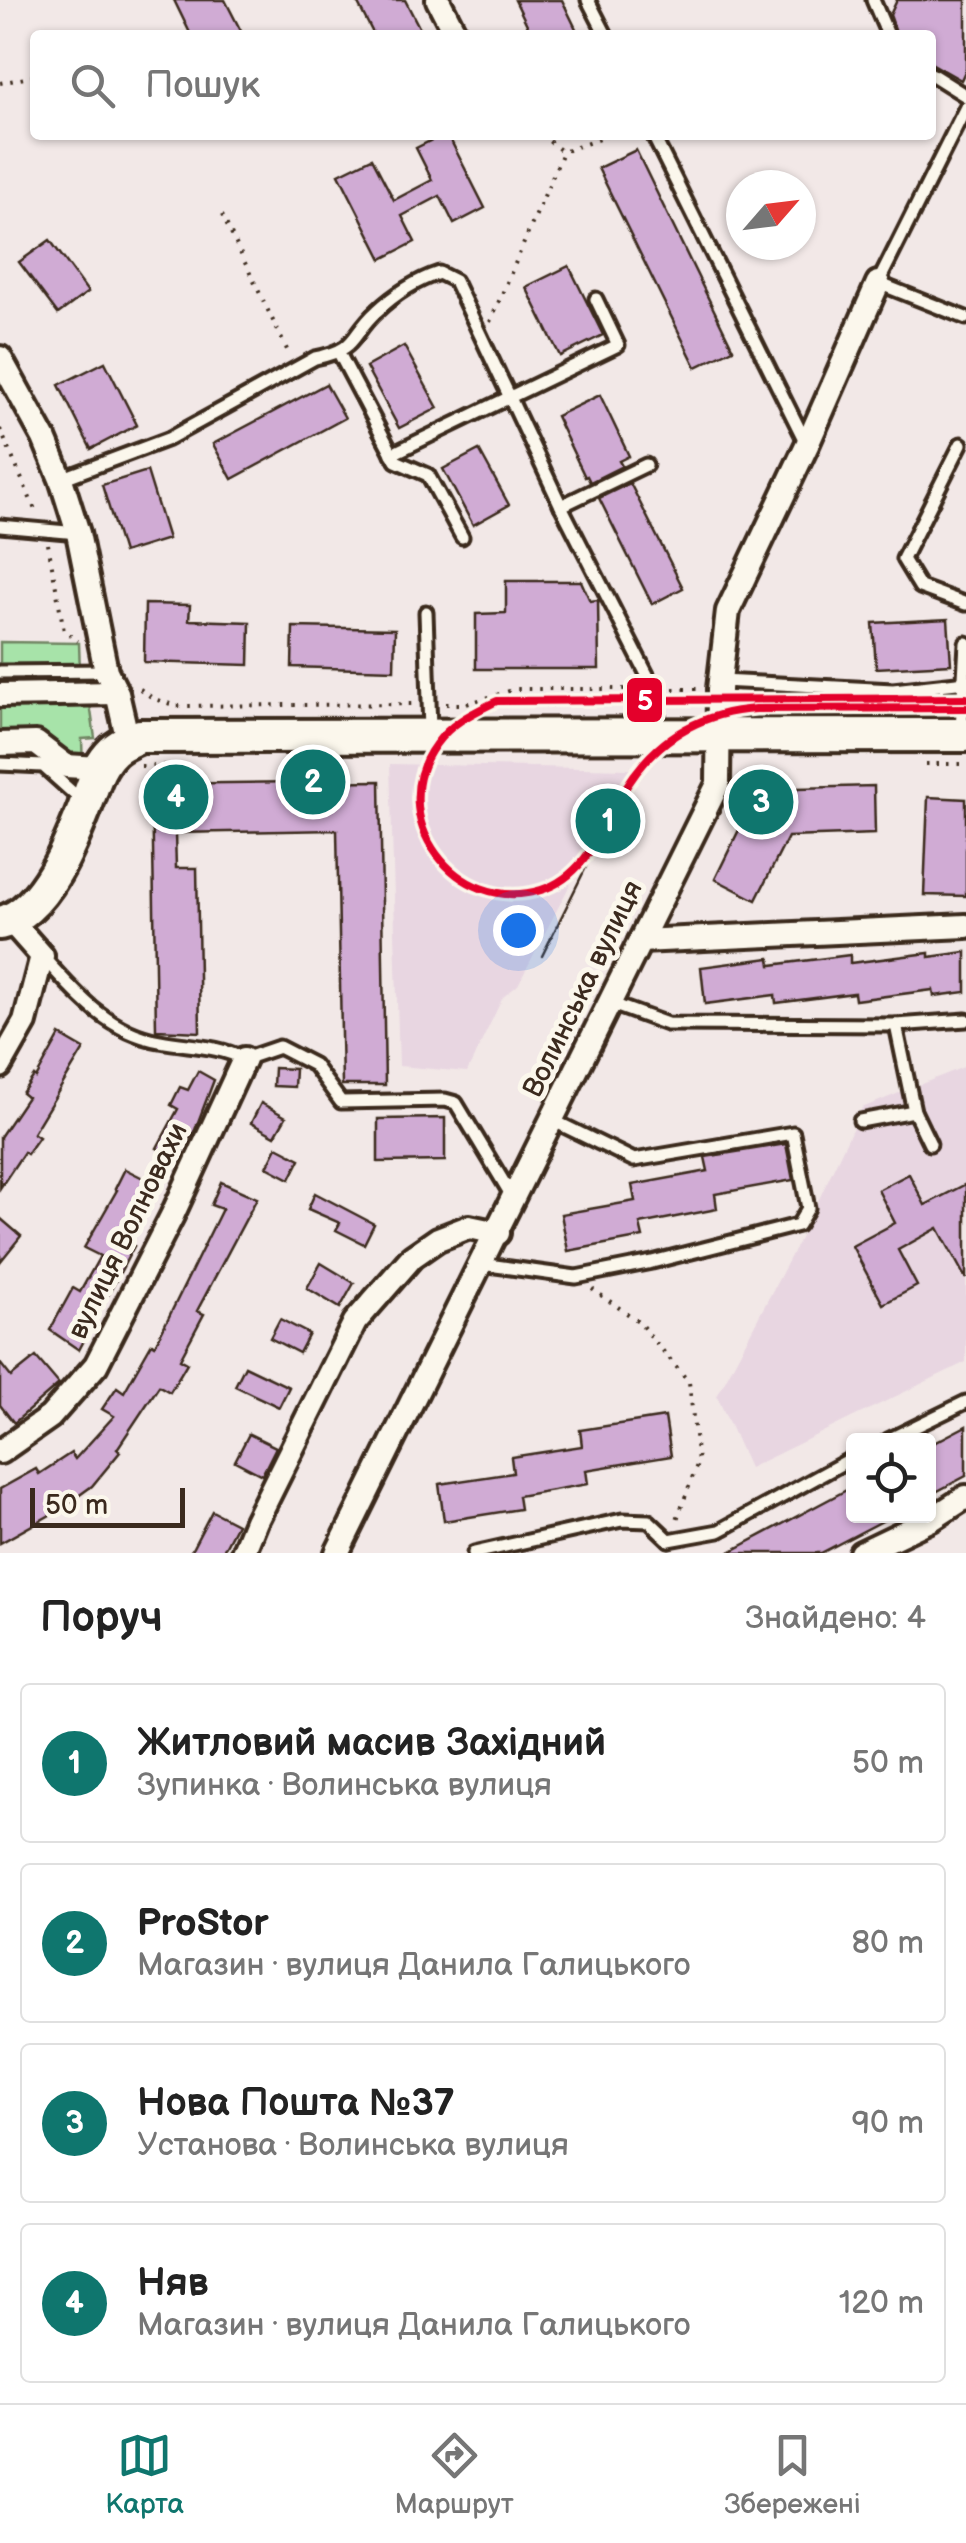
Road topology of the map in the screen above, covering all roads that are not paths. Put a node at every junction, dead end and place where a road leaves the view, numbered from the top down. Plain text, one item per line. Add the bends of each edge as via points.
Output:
1 (438, 0) edge
2 (588, 0) edge
3 (873, 0) edge
4 (453, 30) edge
5 (603, 30) edge
6 (886, 30) edge
7 (936, 77) edge
8 (966, 96) edge
9 (966, 106) edge
10 (655, 140) edge
11 (878, 283) junction
12 (596, 298) dead end
13 (966, 318) edge
14 (339, 353) junction
15 (0, 358) edge
16 (510, 397) junction
17 (962, 444) dead end
18 (806, 445) junction
19 (392, 454) junction
20 (646, 465) dead end
21 (61, 479) junction
22 (561, 506) junction
23 (0, 526) edge
24 (78, 533) junction
25 (462, 536) dead end
26 (966, 604) edge
27 (426, 612) dead end
28 (966, 643) edge
29 (105, 665) junction
30 (0, 672) edge
31 (964, 682) edge
32 (720, 685) junction
33 (117, 693) junction
34 (0, 695) edge
35 (430, 720) junction
36 (658, 735) junction
37 (720, 735) junction
38 (963, 735) edge
39 (128, 741) junction
40 (0, 744) edge
41 (0, 764) edge
42 (99, 768) junction
43 (86, 804) junction
44 (6, 922) edge
45 (966, 926) edge
46 (640, 941) junction
47 (42, 956) junction
48 (609, 1003) junction
49 (966, 1020) edge
50 (896, 1025) junction
51 (244, 1059) junction
52 (0, 1066) edge
53 (914, 1111) junction
54 (552, 1120) junction
55 (860, 1121) dead end
56 (930, 1144) dead end
57 (513, 1198) junction
58 (498, 1233) junction
59 (481, 1264) junction
60 (966, 1402) edge
61 (902, 1433) edge
62 (0, 1452) edge
63 (846, 1461) edge
64 (966, 1497) edge
65 (668, 1547) edge
66 (243, 1553) edge
67 (337, 1553) edge
68 (474, 1553) edge
69 (861, 1553) edge

1 - 4 street
2 - 5 lane
3 - 6 lane
7 - 8 lane
9 - 11 lane, Волинська вулиця
10 - 18 lane
11 - 13 lane
11 - 18 street, Волинська вулиця
12 - 16 lane via 618,345
14 - 16 lane via 375,312 439,273 455,282
14 - 19 lane
14 - 21 lane via 315,358 168,439
15 - 21 street
16 - 19 lane
16 - 22 lane
17 - 26 lane via 904,559 920,587
18 - 32 street, Волинська вулиця via 728,611
19 - 25 lane via 428,475
20 - 22 lane
21 - 24 street
22 - 36 lane via 658,698
23 - 24 lane
24 - 29 street
27 - 35 lane
28 - 31 lane
29 - 30 lane
29 - 33 street
31 - 32 lane via 893,690
31 - 38 lane
32 - 37 street, Волинська вулиця
33 - 34 street
33 - 39 street
35 - 36 street
35 - 39 street
36 - 37 street
37 - 38 street
37 - 46 street, Волинська вулиця via 718,784
39 - 42 street
40 - 42 street via 36,744 66,766
41 - 43 lane via 43,766
42 - 43 street
43 - 44 street via 35,903
44 - 47 street
45 - 46 street
46 - 48 street, Волинська вулиця
47 - 51 lane via 110,1022 156,1041 220,1048
47 - 52 street via 25,1022
48 - 50 lane via 668,1024
48 - 54 street, Волинська вулиця
49 - 50 lane
50 - 53 lane
51 - 57 lane via 278,1047 314,1065 340,1102 456,1103
51 - 62 street, вулиця Волновахи via 96,1364 50,1417
53 - 55 lane
53 - 56 lane
54 - 57 street, Волинська вулиця
54 - 59 lane via 634,1160 793,1133 808,1208 798,1225 576,1278
57 - 58 street, Волинська вулиця
58 - 59 street, Волинська вулиця
58 - 66 street via 468,1227 438,1240 412,1258 355,1322
59 - 67 street, Волинська вулиця
60 - 61 lane
63 - 65 lane via 720,1531
64 - 69 street
65 - 68 lane via 649,1521 622,1520

